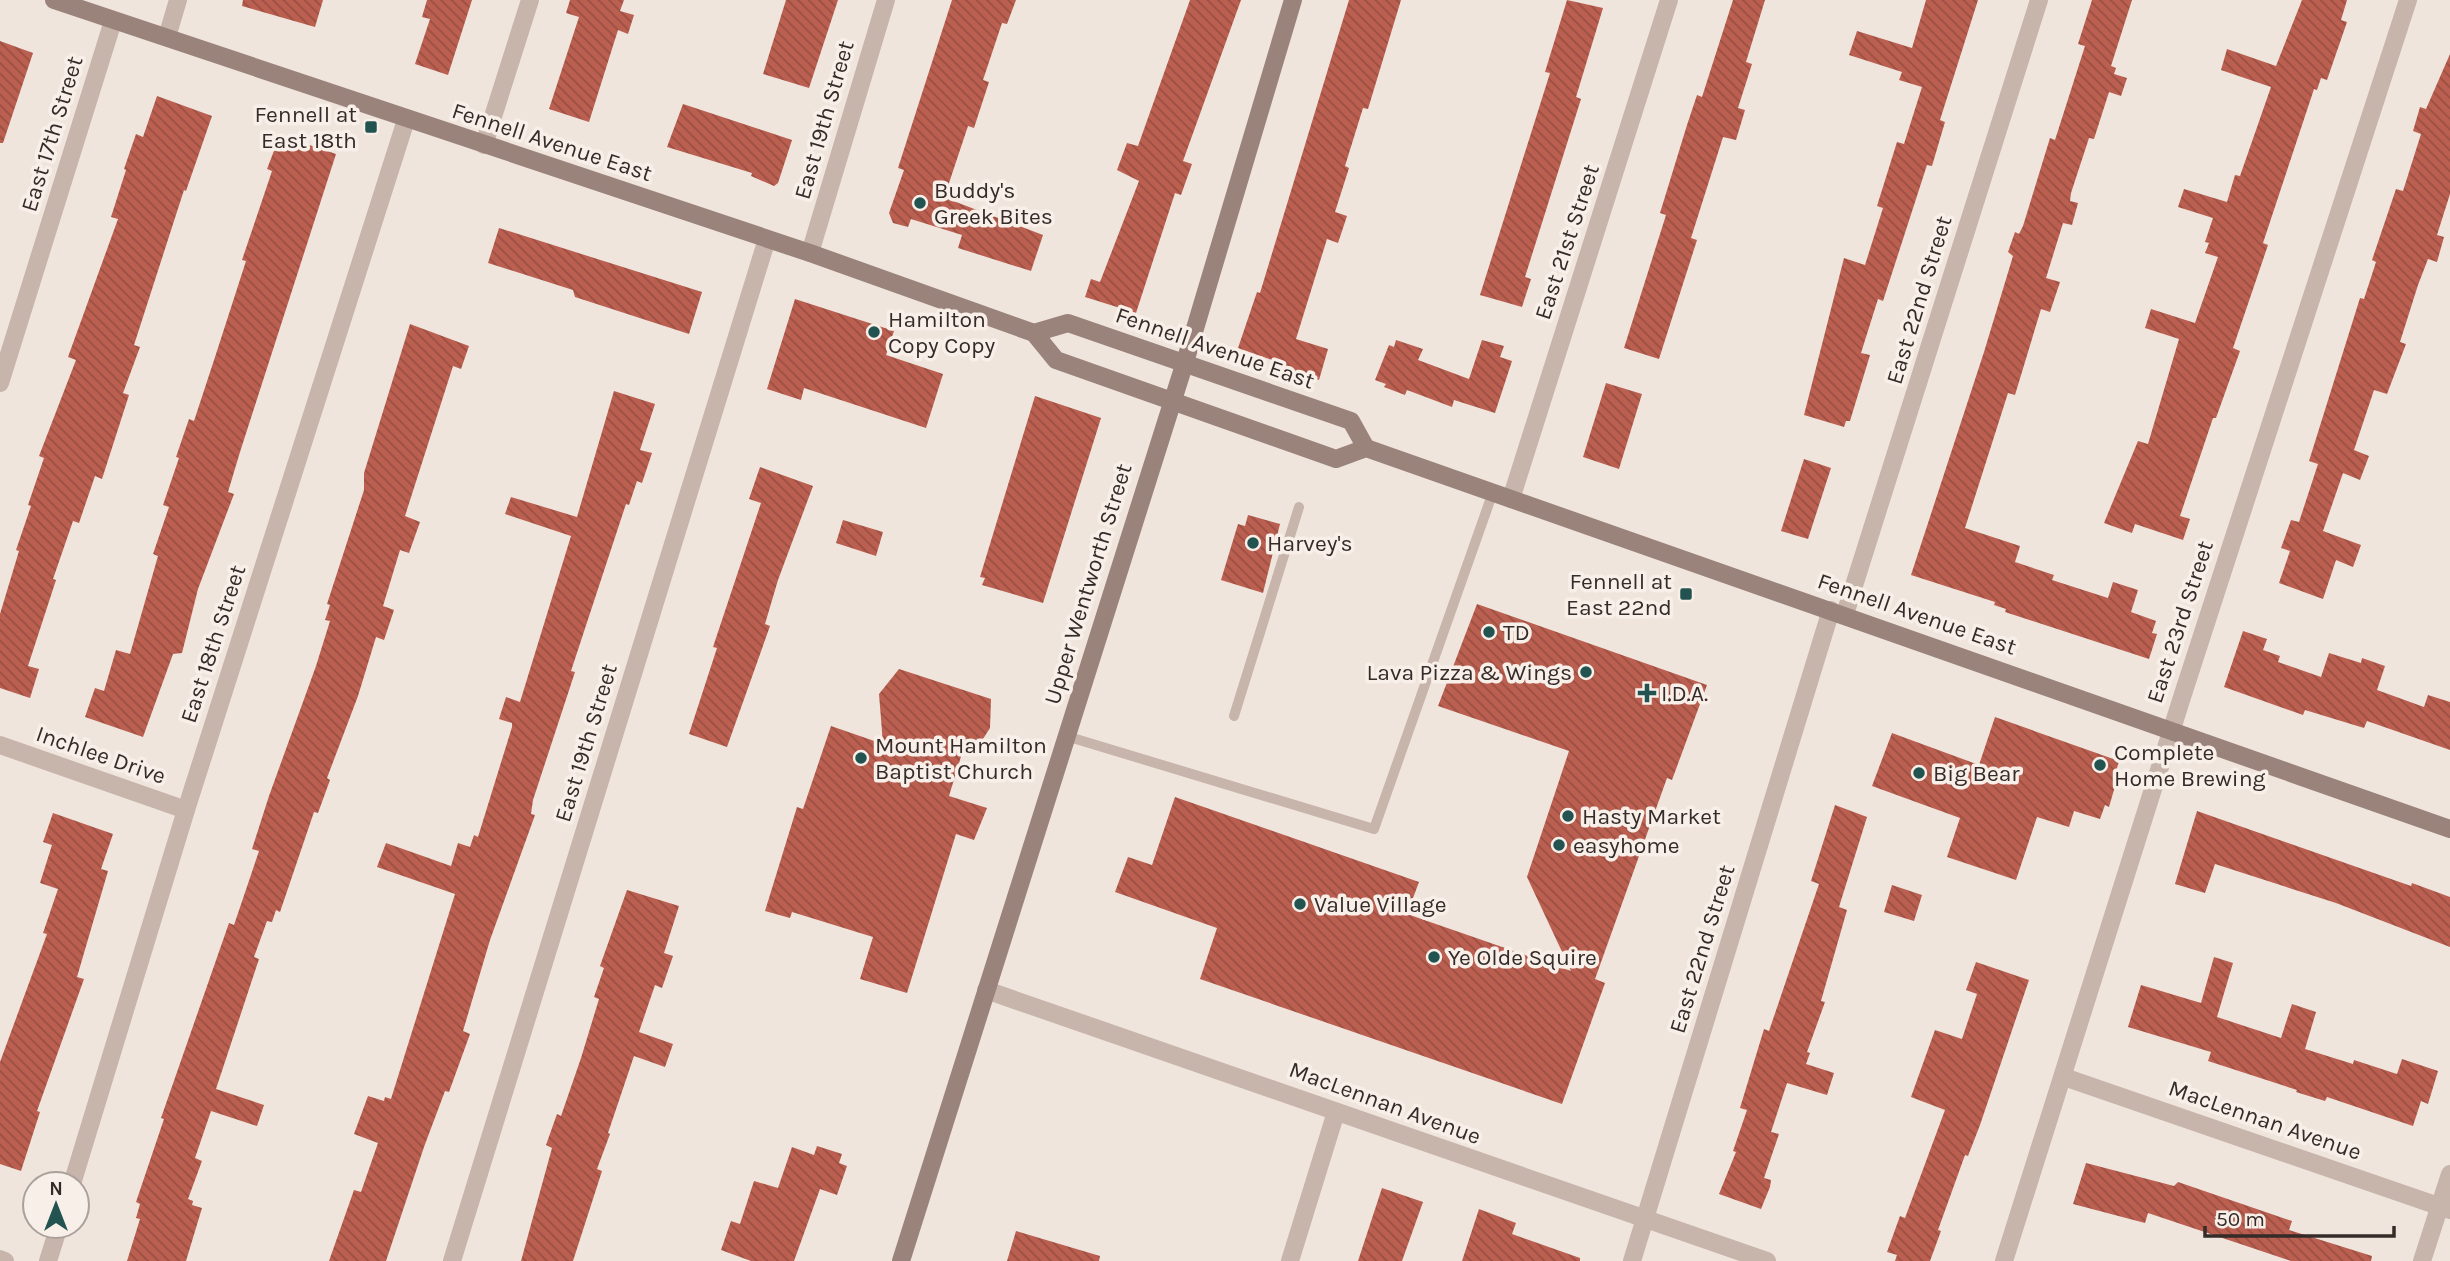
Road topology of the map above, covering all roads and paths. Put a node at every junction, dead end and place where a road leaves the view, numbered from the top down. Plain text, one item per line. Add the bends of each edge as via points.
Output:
1 (54, 0) edge
2 (178, 0) edge
3 (530, 0) edge
4 (886, 0) edge
5 (1293, 0) edge
6 (1669, 0) edge
7 (2039, 0) edge
8 (2408, 0) edge
9 (113, 21) junction
10 (167, 37) junction
11 (406, 120) junction
12 (484, 145) junction
13 (767, 239) junction
14 (810, 253) junction
15 (1034, 333) junction
16 (1185, 362) junction
17 (0, 383) edge
18 (1173, 400) junction
19 (1366, 448) junction
20 (1493, 492) junction
21 (1511, 499) junction
22 (1299, 507) dead end
23 (1838, 612) junction
24 (1234, 716) dead end
25 (2172, 729) junction
26 (1066, 736) junction
27 (0, 745) edge
28 (186, 810) junction
29 (2450, 829) edge
30 (986, 990) junction
31 (2064, 1077) junction
32 (1336, 1112) junction
33 (76, 1170) edge
34 (2450, 1174) edge
35 (2445, 1208) edge
36 (1644, 1219) junction
37 (55, 1240) edge
38 (0, 1259) edge
39 (5, 1261) edge
40 (48, 1261) edge
41 (452, 1261) edge
42 (901, 1261) edge
43 (1290, 1261) edge
44 (1632, 1261) edge
45 (1767, 1261) edge
46 (2004, 1261) edge
47 (2422, 1261) edge

1 - 9 main road, Fennell Avenue East
2 - 10 street
3 - 12 street
4 - 14 street, East 19th Street
5 - 16 main road, Upper Wentworth Street
6 - 21 street, East 21st Street
7 - 23 street, East 22nd Street
8 - 25 street, East 23rd Street
9 - 10 main road, Fennell Avenue East
9 - 17 street, East 17th Street
10 - 11 main road, Fennell Avenue East
11 - 12 main road, Fennell Avenue East
11 - 28 street, East 18th Street
12 - 13 main road, Fennell Avenue East
13 - 14 main road, Fennell Avenue East
13 - 41 street, East 19th Street
14 - 15 main road, Fennell Avenue East
15 - 16 main road, Fennell Avenue East via 1068,323
15 - 18 main road via 1056,360
16 - 18 main road, Upper Wentworth Street
16 - 19 main road, Fennell Avenue East via 1351,421
18 - 19 main road via 1336,459
18 - 26 main road, Upper Wentworth Street
19 - 20 main road, Fennell Avenue East
20 - 21 main road, Fennell Avenue East
20 - 26 lane via 1374,829
21 - 23 main road, Fennell Avenue East
22 - 24 lane
23 - 25 main road, Fennell Avenue East
23 - 36 street, East 22nd Street
25 - 29 main road, Fennell Avenue East
25 - 31 street, East 23rd Street
26 - 30 main road, Upper Wentworth Street
27 - 28 street, Inchlee Drive
28 - 33 street, East 18th Street
30 - 32 street, MacLennan Avenue
30 - 42 main road, Upper Wentworth Street
31 - 35 street, MacLennan Avenue
31 - 46 street, East 23rd Street
32 - 36 street, MacLennan Avenue
32 - 43 street
34 - 35 street
35 - 47 street
36 - 44 street, East 22nd Street
36 - 45 street, MacLennan Avenue
37 - 40 street
38 - 39 street

